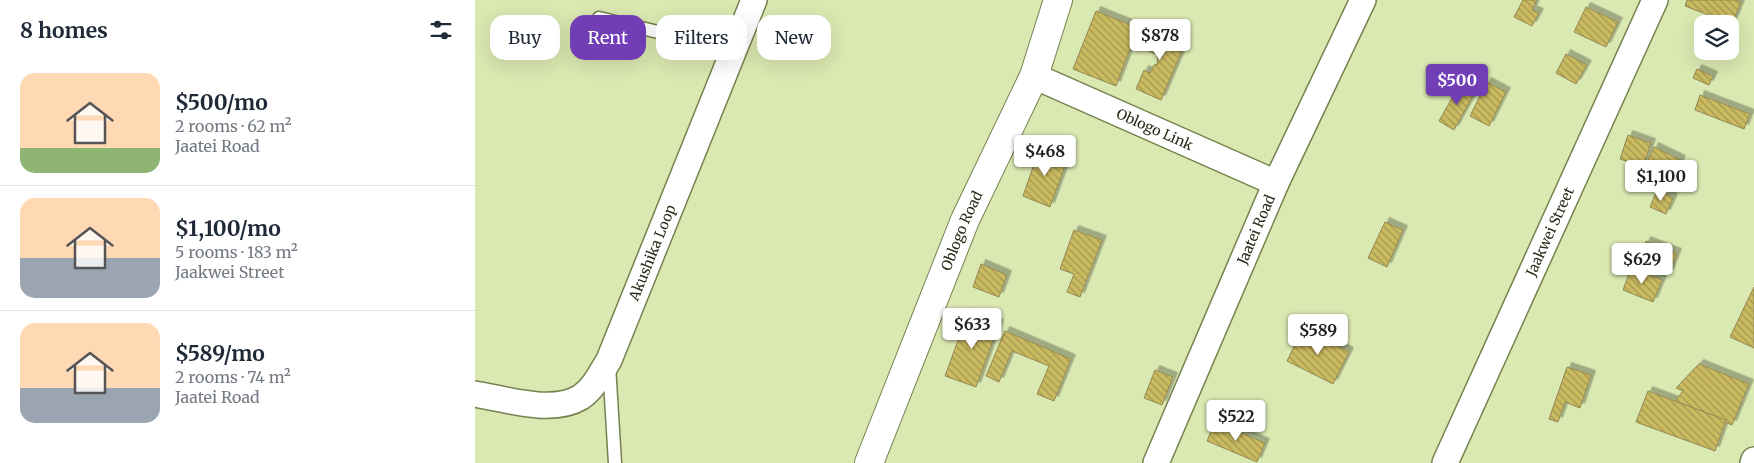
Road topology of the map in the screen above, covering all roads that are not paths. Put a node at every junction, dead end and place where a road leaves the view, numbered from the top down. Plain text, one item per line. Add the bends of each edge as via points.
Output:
1 (754, 0) edge
2 (1058, 0) edge
3 (1363, 0) edge
4 (1655, 0) edge
5 (747, 18) edge
6 (730, 60) edge
7 (1034, 76) junction
8 (1276, 184) junction
9 (609, 360) junction
10 (475, 394) edge
11 (615, 463) edge
12 (869, 463) edge
13 (1157, 463) edge
14 (1445, 463) edge

1 - 5 street, Akushika Loop
2 - 7 main road, Oblogo Road
3 - 8 street, Jaatei Road
4 - 14 street, Jaakwei Street
6 - 9 street, Akushika Loop
7 - 8 street, Oblogo Link
7 - 12 main road, Oblogo Road via 965,220
8 - 13 street, Jaatei Road
9 - 10 street, Akushika Loop via 588,390 563,404 540,405
9 - 11 lane

